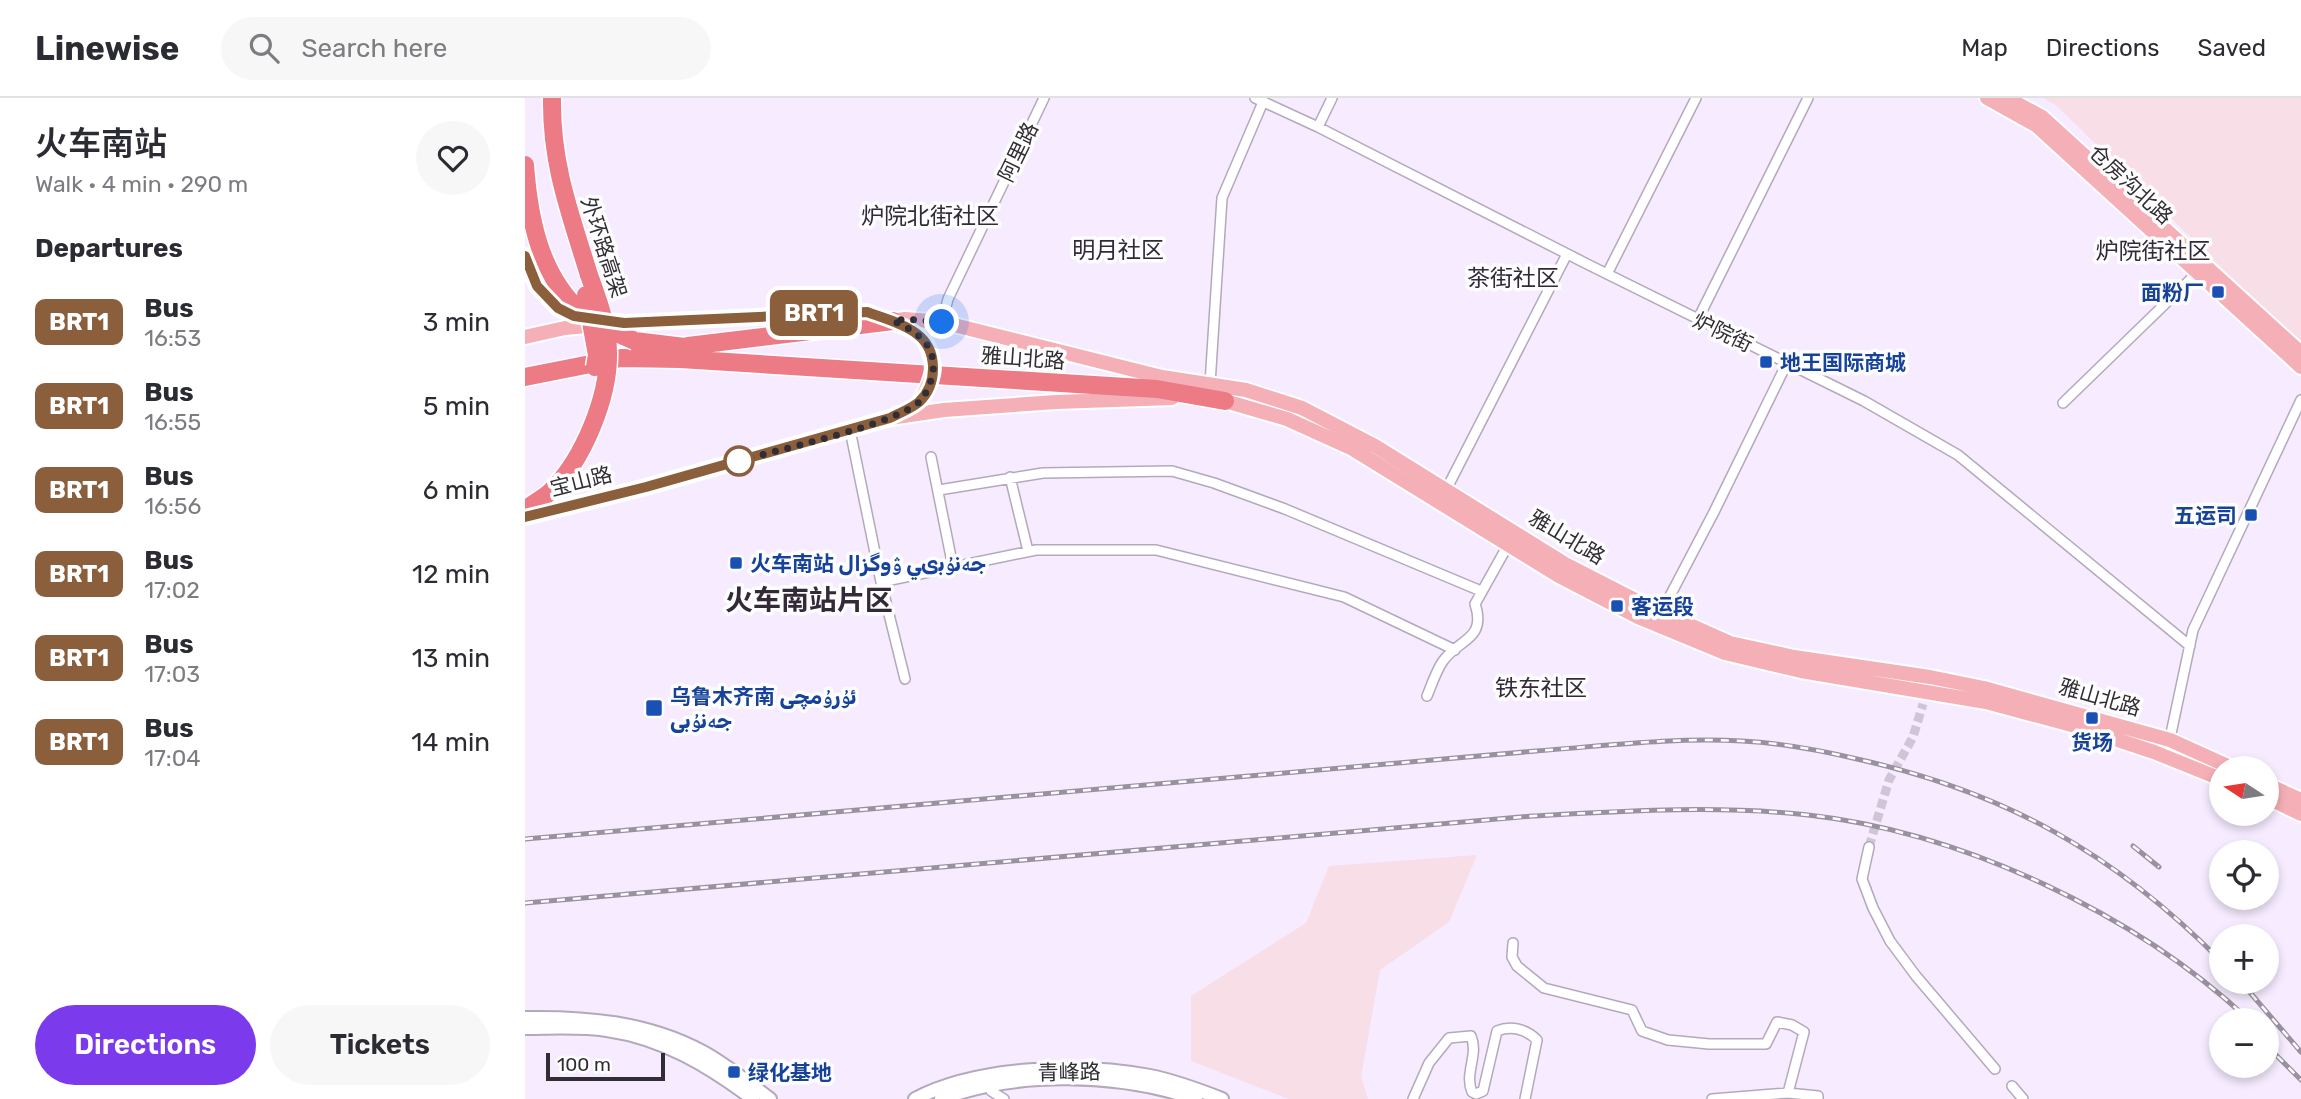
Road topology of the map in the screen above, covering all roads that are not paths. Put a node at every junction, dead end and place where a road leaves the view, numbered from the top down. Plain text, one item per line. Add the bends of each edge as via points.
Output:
1 (540, 98) edge
2 (552, 98) edge
3 (1044, 98) edge
4 (1332, 98) edge
5 (1696, 98) edge
6 (1808, 98) edge
7 (1987, 98) edge
8 (2007, 98) edge
9 (1259, 100) edge
10 (1318, 127) junction
11 (525, 165) edge
12 (1567, 254) junction
13 (525, 256) edge
14 (2201, 269) junction
15 (1607, 274) junction
16 (1698, 319) junction
17 (893, 321) junction
18 (942, 322) junction
19 (624, 323) junction
20 (525, 337) edge
21 (679, 347) junction
22 (2301, 353) edge
23 (1787, 363) junction
24 (2301, 367) edge
25 (525, 377) edge
26 (1162, 377) junction
27 (1210, 384) junction
28 (2301, 400) edge
29 (1225, 401) junction
30 (2063, 403) dead end
31 (890, 418) junction
32 (850, 430) junction
33 (931, 457) dead end
34 (1010, 477) junction
35 (939, 490) junction
36 (525, 495) edge
37 (1442, 496) junction
38 (525, 510) edge
39 (525, 517) edge
40 (1508, 545) junction
41 (1028, 551) junction
42 (953, 567) junction
43 (881, 582) junction
44 (1481, 591) junction
45 (1661, 613) junction
46 (2190, 646) junction
47 (1455, 650) junction
48 (905, 679) dead end
49 (1927, 691) junction
50 (1427, 696) dead end
51 (2171, 740) junction
52 (2167, 757) junction
53 (2209, 757) edge
54 (2209, 774) edge
55 (2279, 790) edge
56 (2301, 800) edge
57 (2279, 803) edge
58 (2301, 814) edge
59 (1869, 847) tunnel mouth
60 (1513, 943) dead end
61 (525, 1018) edge
62 (525, 1028) edge
63 (1995, 1069) dead end
64 (990, 1080) junction
65 (2012, 1086) dead end
66 (1788, 1093) junction
67 (746, 1096) edge
68 (769, 1099) edge
69 (915, 1099) edge
70 (941, 1099) edge
71 (1004, 1099) edge
72 (1196, 1099) edge
73 (1222, 1099) edge
74 (1413, 1099) edge
75 (1525, 1099) edge
76 (1712, 1099) edge
77 (1818, 1099) edge
78 (2023, 1099) edge

1 - 36 highway, 外环路高架, bridge via 545,172 581,271 597,355 583,424 567,456
2 - 38 highway, 外环路高架, bridge via 551,124 564,199 604,319 609,354 602,396 576,458 551,491
3 - 18 street, 阿里路 via 948,299
4 - 10 street
5 - 15 street
6 - 16 street
7 - 14 main road, 仓房沟北路 via 2037,127
8 - 14 main road, 仓房沟北路 via 2042,117
9 - 10 street, 炉院街
9 - 27 street via 1222,198
10 - 12 street, 炉院街
11 - 21 highway, bridge via 534,234 562,291 583,314 610,330 635,341
12 - 15 street, 炉院街
12 - 37 street
13 - 19 main road via 537,286 558,308 574,316
14 - 22 main road, 仓房沟北路
14 - 24 main road, 仓房沟北路
14 - 30 street
15 - 16 street, 炉院街
16 - 23 street, 炉院街
17 - 18 main road, 雅山北路
17 - 19 main road via 852,311
17 - 21 highway
17 - 31 main road, bridge via 923,338 934,366 920,401
18 - 26 main road, 雅山北路
19 - 20 main road
21 - 26 highway
23 - 45 street
23 - 46 street, 炉院街 via 1958,456
25 - 29 highway, 雅山北路 via 621,358 680,359 1157,389
26 - 27 main road, 雅山北路
27 - 37 main road, 雅山北路 via 1303,408 1375,446
28 - 46 street via 2193,630
29 - 31 main road, 雅山北路 via 1158,397 1056,402
29 - 37 main road, 雅山北路 via 1287,419
31 - 32 main road, 宝山路
32 - 39 main road, 宝山路
32 - 43 street
33 - 35 street
34 - 35 street
34 - 41 street
34 - 44 street via 1172,471 1285,509
35 - 42 street
37 - 40 main road, 雅山北路
37 - 45 main road, 雅山北路
40 - 44 street
40 - 49 main road, 雅山北路 via 1639,617 1725,653 1801,671
41 - 42 street
41 - 47 street via 1156,550 1344,597
42 - 43 street
43 - 48 street
44 - 47 street via 1475,604 1479,615 1476,629
45 - 49 main road, 雅山北路 via 1730,643
46 - 51 street
47 - 50 street via 1444,659
49 - 51 main road, 雅山北路 via 1983,688
49 - 52 main road, 雅山北路 via 2066,723
51 - 52 street
51 - 53 main road, 雅山北路
52 - 54 main road, 雅山北路
55 - 56 main road
57 - 58 main road
59 - 63 street via 1862,879 1890,941
60 - 66 street via 1517,967 1544,988 1632,1010 1642,1031 1668,1040 1766,1044 1777,1023 1792,1025 1804,1032
61 - 68 main road via 595,1019 657,1032 704,1053
62 - 67 main road via 607,1030 643,1038 700,1061
64 - 69 main road, 青峰路 via 955,1083
64 - 70 main road, 青峰路
64 - 71 street via 996,1096
64 - 72 main road, 青峰路 via 1107,1080
64 - 73 main road, 青峰路 via 1059,1070 1106,1071 1168,1081
65 - 78 street
66 - 76 street
66 - 77 street
74 - 75 street via 1429,1063 1449,1038 1471,1036 1475,1045 1468,1083 1472,1092 1483,1091 1497,1031 1516,1028 1537,1040

